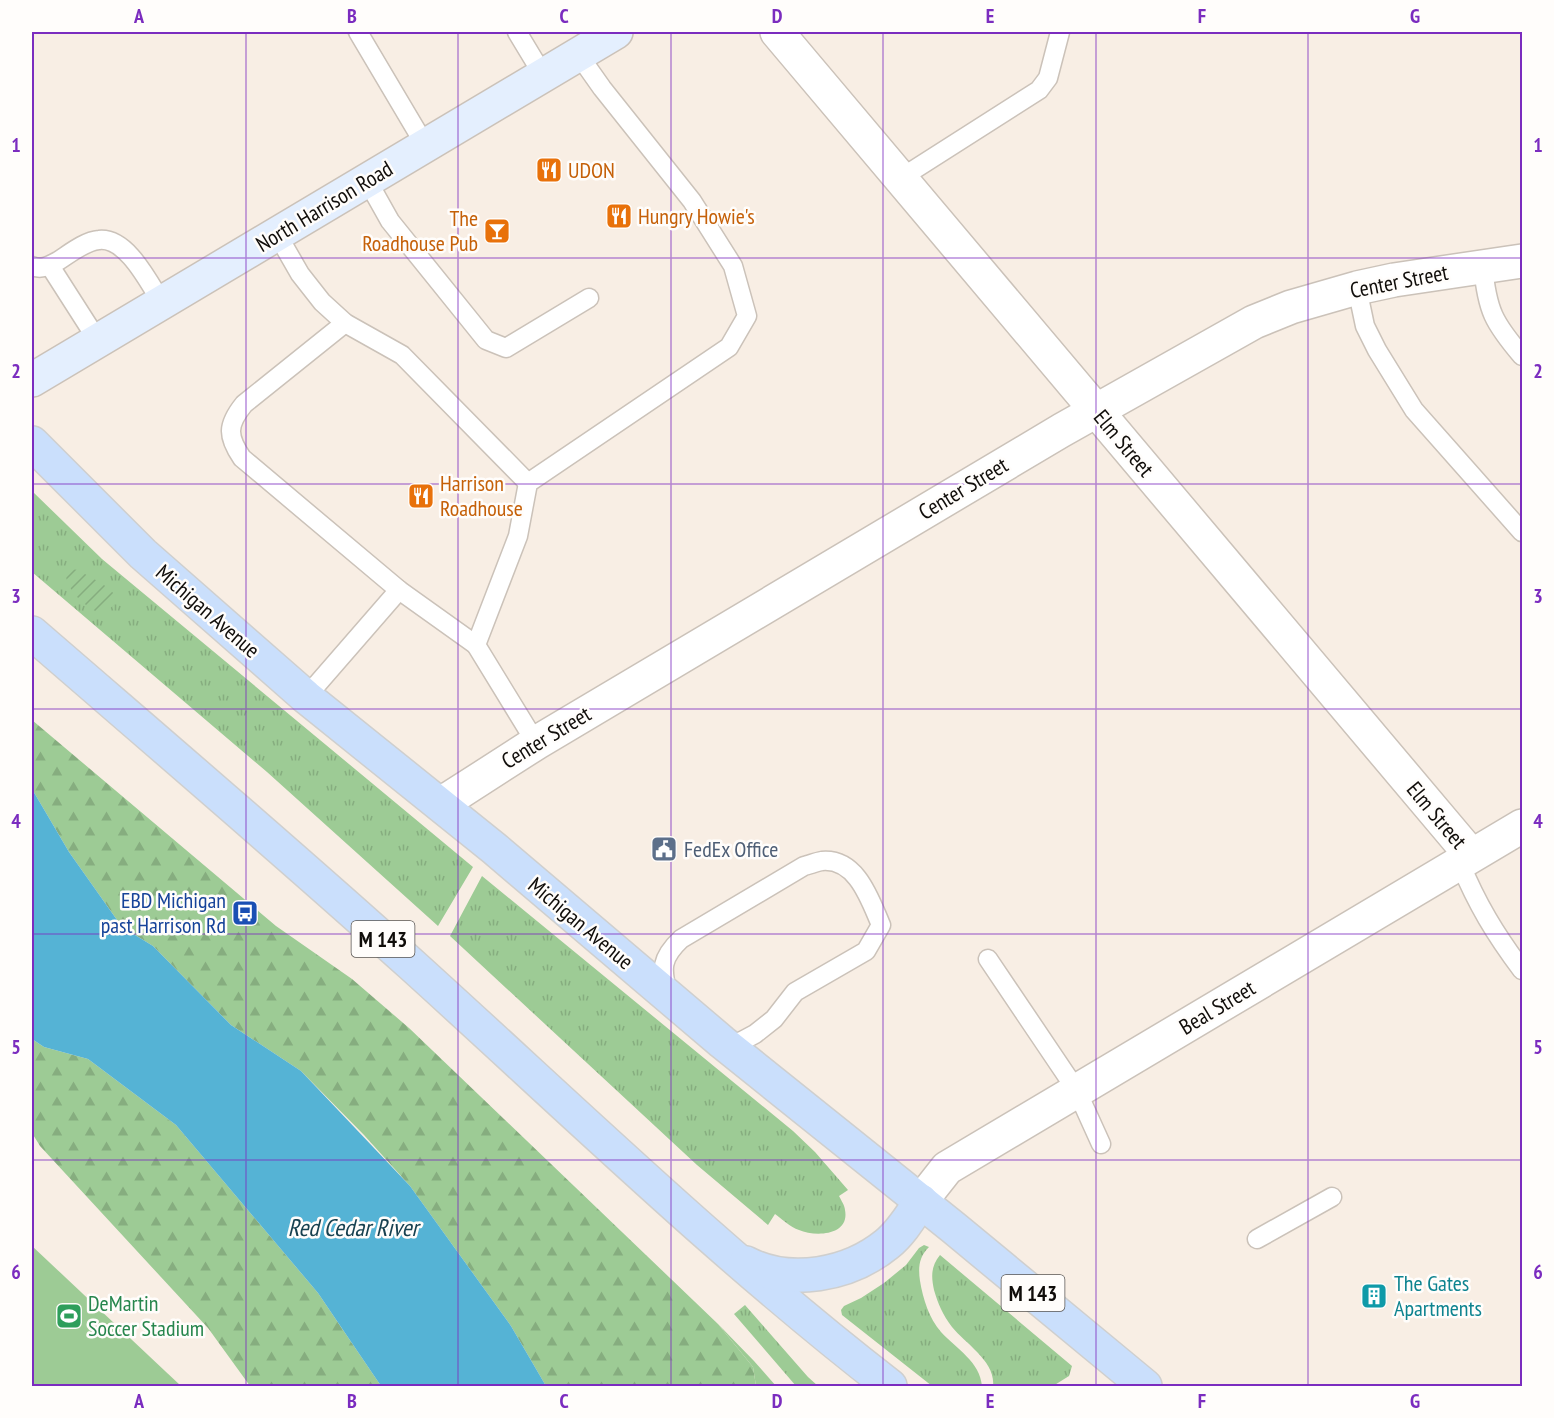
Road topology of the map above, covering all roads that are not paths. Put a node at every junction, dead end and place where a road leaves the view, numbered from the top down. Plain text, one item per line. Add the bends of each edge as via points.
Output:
1 (358, 32) edge
2 (517, 32) edge
3 (616, 32) edge
4 (777, 32) edge
5 (1060, 32) edge
6 (578, 54) junction
7 (543, 75) junction
8 (425, 145) junction
9 (901, 178) junction
10 (367, 180) junction
11 (277, 234) junction
12 (1522, 261) edge
13 (41, 266) edge
14 (1483, 266) junction
15 (1357, 288) junction
16 (589, 298) dead end
17 (162, 303) junction
18 (345, 323) junction
19 (98, 341) junction
20 (1522, 356) edge
21 (32, 380) edge
22 (1096, 410) junction
23 (32, 443) edge
24 (528, 483) junction
25 (1522, 532) edge
26 (399, 590) junction
27 (32, 633) edge
28 (476, 645) junction
29 (306, 697) junction
30 (536, 743) junction
31 (441, 804) junction
32 (1522, 826) edge
33 (1465, 859) junction
34 (988, 959) dead end
35 (1522, 970) edge
36 (668, 996) junction
37 (722, 1042) junction
38 (1077, 1091) junction
39 (1101, 1144) dead end
40 (1332, 1197) dead end
41 (921, 1200) junction
42 (1257, 1239) dead end
43 (727, 1253) junction
44 (890, 1386) edge
45 (1145, 1386) edge

1 - 8 lane
2 - 7 lane
3 - 6 street, North Harrison Road
4 - 9 street, Elm Street
5 - 9 lane via 1048,78 1039,90
6 - 7 street, North Harrison Road
6 - 24 lane via 692,201 733,266 747,316 729,347
7 - 8 street, North Harrison Road
8 - 10 street, North Harrison Road
9 - 22 street, Elm Street
10 - 11 street, North Harrison Road
10 - 16 lane via 390,220 486,340 506,348
11 - 17 street, North Harrison Road
11 - 18 lane via 322,302
12 - 14 street, Center Street
13 - 17 lane via 98,239 111,241 137,265
13 - 19 lane
14 - 15 street, Center Street
14 - 20 lane via 1489,307 1502,332
15 - 22 street, Center Street via 1254,322
15 - 25 lane via 1365,326 1414,410
17 - 19 street, North Harrison Road
18 - 24 lane via 402,355
18 - 26 lane via 244,404 230,429 232,443 242,458
19 - 21 street, North Harrison Road
22 - 30 street, Center Street
22 - 33 street, Elm Street
23 - 29 main road, Michigan Avenue / M 143 via 143,554
24 - 28 lane via 518,536
26 - 28 lane
26 - 29 lane
27 - 43 main road, M 143 via 412,965
28 - 30 lane
29 - 31 main road, Michigan Avenue / M 143
30 - 31 street, Center Street
31 - 36 main road, Michigan Avenue / M 143
32 - 33 street, Beal Street
33 - 35 lane via 1473,896
33 - 38 street, Beal Street
34 - 38 lane
36 - 37 main road, Michigan Avenue / M 143
36 - 37 lane via 662,972 668,952 681,939 804,866 823,861 854,873 881,925 866,951 795,992 774,1019 755,1034 740,1042
37 - 41 main road, Michigan Avenue / M 143
38 - 39 lane
38 - 41 street, Beal Street via 947,1168
40 - 42 lane
41 - 43 main road via 887,1244 864,1260 837,1271 809,1275 780,1273
41 - 45 main road, Michigan Avenue / M 143
43 - 44 main road, M 143

